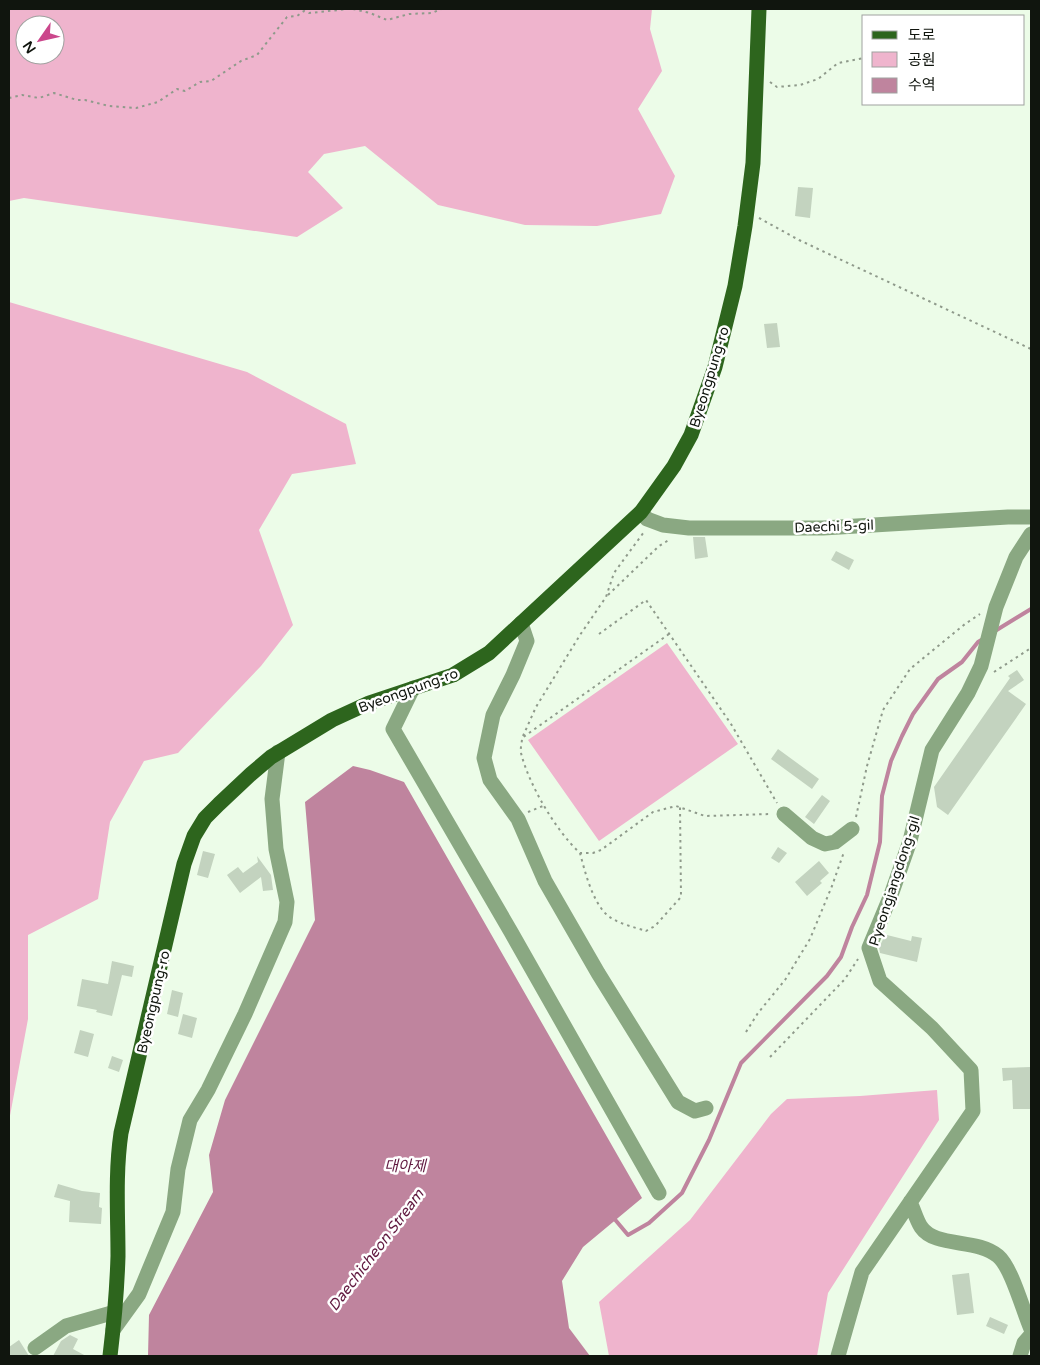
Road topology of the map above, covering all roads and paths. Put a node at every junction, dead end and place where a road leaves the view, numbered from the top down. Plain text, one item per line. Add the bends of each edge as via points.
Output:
1 (348, 9) edge
2 (353, 9) edge
3 (441, 9) edge
4 (759, 9) edge
5 (862, 58) edge
6 (756, 72) junction
7 (9, 98) edge
8 (746, 218) junction
9 (1031, 349) edge
10 (647, 516) junction
11 (1031, 517) edge
12 (692, 528) junction
13 (1031, 534) edge
14 (606, 597) junction
15 (998, 605) junction
16 (521, 623) junction
17 (599, 634) dead end
18 (669, 634) junction
19 (1031, 648) edge
20 (974, 681) junction
21 (414, 688) junction
22 (522, 738) junction
23 (278, 752) junction
24 (680, 807) junction
25 (784, 814) junction
26 (852, 829) junction
27 (580, 853) junction
28 (869, 948) junction
29 (746, 1032) dead end
30 (770, 1057) dead end
31 (706, 1108) dead end
32 (659, 1193) dead end
33 (910, 1202) junction
34 (115, 1312) junction
35 (1031, 1329) edge
36 (114, 1330) junction
37 (1031, 1335) edge
38 (35, 1348) dead end
39 (110, 1356) edge
40 (838, 1356) edge
41 (1020, 1356) edge

1 - 7 path via 309,14 304,11 287,17 257,55 241,61 211,81 200,82 185,92 178,89 158,102 136,108 109,106 54,93 39,98 22,95
2 - 3 path via 370,12 386,20 410,14 432,14
4 - 6 main road, Byeongpung-ro
5 - 6 path via 838,63 818,79 800,85 777,87
6 - 8 main road, Byeongpung-ro via 753,163
8 - 9 path via 759,218
8 - 10 main road, Byeongpung-ro via 735,286 716,367 691,435
10 - 12 street, Daechi 5-gil via 663,525
10 - 14 path via 614,573
10 - 16 main road, Byeongpung-ro
11 - 12 street, Daechi 5-gil via 823,528
12 - 14 path via 659,546
13 - 15 street, Pyeongjangdong-gil via 1016,557
14 - 22 path via 536,707
15 - 20 street, Pyeongjangdong-gil via 982,664
15 - 26 path via 965,624 910,669 883,710
16 - 21 main road, Byeongpung-ro via 489,653 468,667
16 - 31 street via 528,641 492,715 484,758 490,780 518,819 545,881 678,1102 695,1110
17 - 18 path via 646,600
18 - 22 path
18 - 25 path via 730,724
19 - 20 path via 998,671
20 - 28 street, Pyeongjangdong-gil via 932,750 910,841
21 - 23 main road, Byeongpung-ro via 368,703
21 - 32 street via 393,729
22 - 27 path via 521,752 532,783 544,806
23 - 34 main road, Byeongpung-ro via 205,818 194,836 184,864 121,1133
23 - 36 street via 272,799 276,848 287,902 285,922 245,1014 190,1120 178,1169 173,1212 139,1294
24 - 25 path via 705,816
24 - 27 path via 653,812 601,850
24 - 27 path via 681,896 655,926 646,931 607,915 598,902
25 - 26 street via 824,844 835,842
26 - 29 path via 810,939 785,980
28 - 30 path via 845,979
28 - 33 street, Pyeongjangdong-gil via 880,981 932,1028 971,1070 973,1110
33 - 35 street via 922,1228 935,1238 970,1244 999,1257 1008,1270
33 - 40 street, Pyeongjangdong-gil via 862,1272
34 - 36 main road, Byeongpung-ro
34 - 38 street via 66,1326
36 - 39 main road, Byeongpung-ro
37 - 41 street

